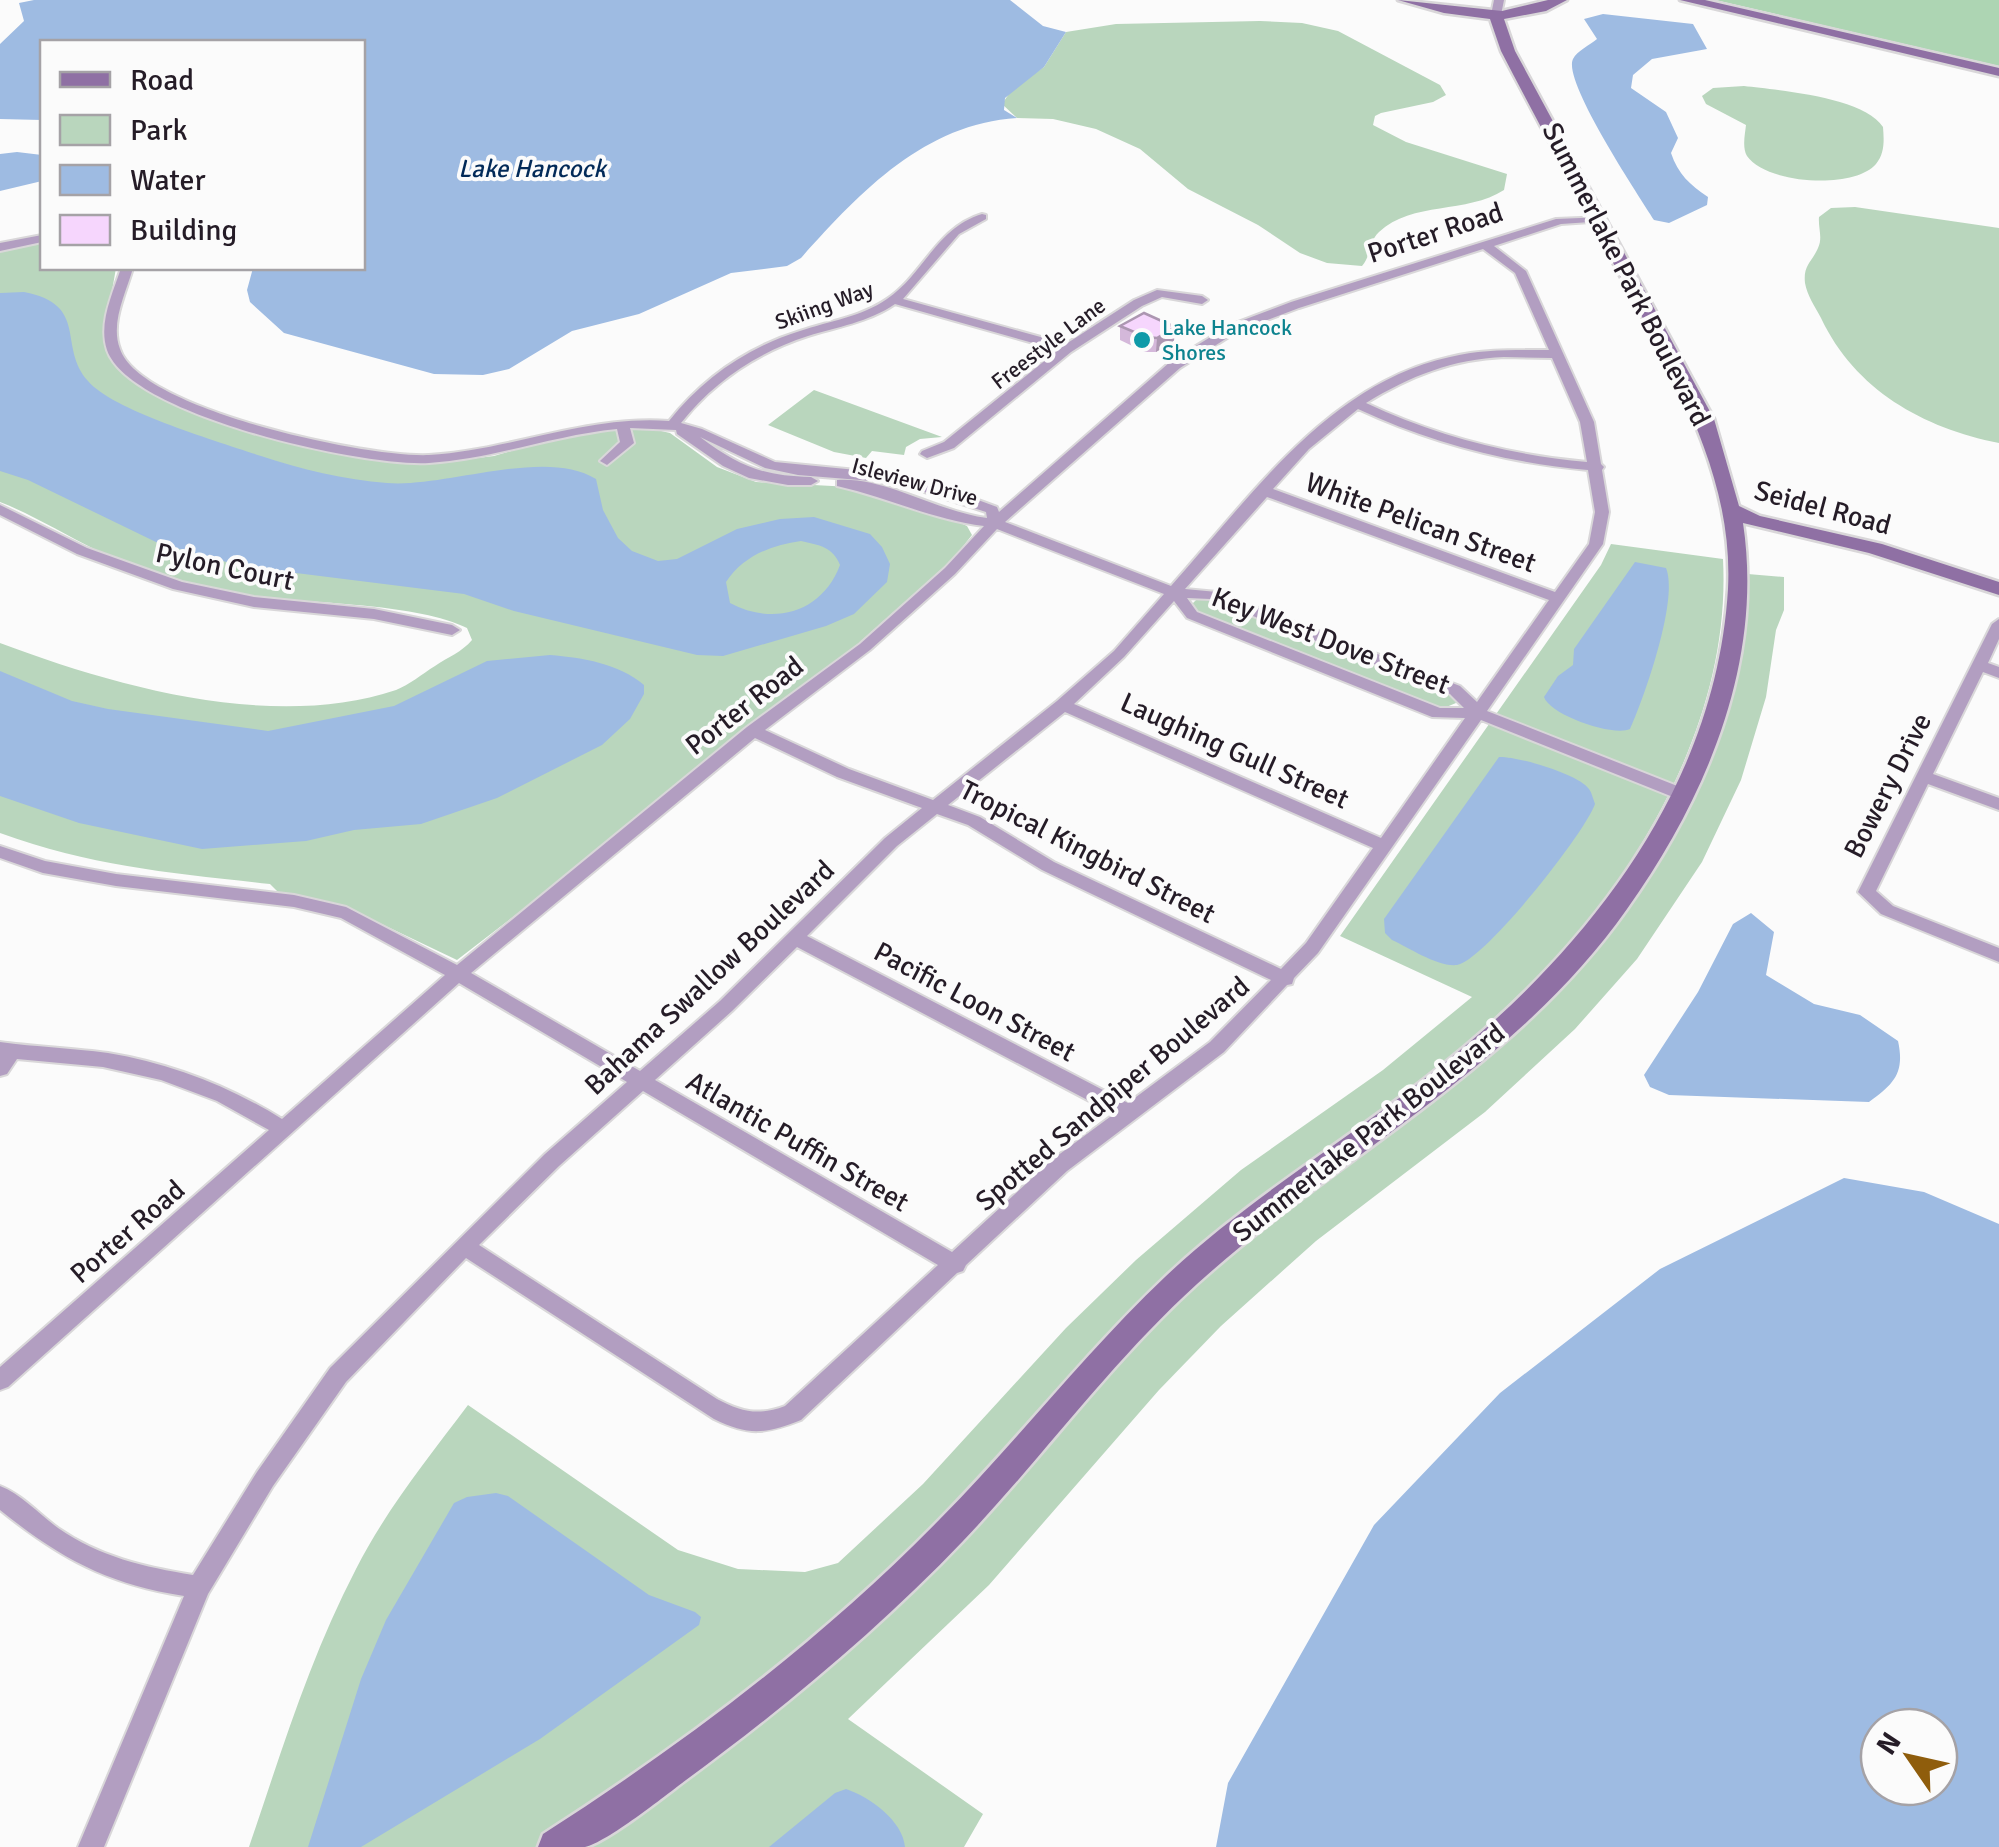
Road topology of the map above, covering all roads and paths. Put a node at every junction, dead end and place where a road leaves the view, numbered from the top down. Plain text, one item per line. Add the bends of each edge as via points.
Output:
1 (1405, 0) edge
2 (1560, 0) edge
3 (1687, 0) edge
4 (1437, 8) junction
5 (1497, 8) edge
6 (1508, 51) junction
7 (1999, 72) edge
8 (982, 216) dead end
9 (1601, 219) junction
10 (40, 239) edge
11 (1484, 244) junction
12 (0, 247) edge
13 (126, 270) edge
14 (894, 300) junction
15 (1202, 300) dead end
16 (1067, 349) junction
17 (1558, 354) junction
18 (1355, 402) junction
19 (623, 424) junction
20 (673, 425) junction
21 (927, 454) dead end
22 (607, 462) dead end
23 (1597, 467) junction
24 (1264, 491) junction
25 (1729, 508) junction
26 (0, 509) edge
27 (995, 523) junction
28 (1999, 572) edge
29 (1999, 589) edge
30 (1176, 594) junction
31 (1560, 599) junction
32 (1999, 624) edge
33 (452, 630) dead end
34 (1979, 666) junction
35 (1999, 672) edge
36 (1063, 706) junction
37 (1478, 713) junction
38 (753, 731) junction
39 (1923, 776) junction
40 (1684, 795) junction
41 (1999, 804) edge
42 (936, 806) junction
43 (1384, 846) junction
44 (0, 852) edge
45 (795, 938) junction
46 (1999, 955) edge
47 (458, 974) junction
48 (1286, 979) junction
49 (6, 1050) edge
50 (0, 1069) edge
51 (640, 1081) junction
52 (1130, 1113) junction
53 (283, 1129) junction
54 (464, 1246) junction
55 (956, 1265) junction
56 (0, 1380) edge
57 (0, 1496) edge
58 (198, 1586) junction
59 (91, 1847) edge
60 (556, 1847) edge

1 - 4 main road
2 - 5 main road via 1530,12
3 - 7 main road
4 - 5 main road
4 - 6 main road via 1470,22
5 - 6 main road, Summerlake Park Boulevard
6 - 9 main road, Summerlake Park Boulevard
8 - 14 street, Skiing Way via 962,224
9 - 11 street, Porter Road via 1560,220
9 - 25 main road, Summerlake Park Boulevard via 1705,418
10 - 12 street
11 - 17 street, Spotted Sandpiper Boulevard via 1520,271
11 - 27 street, Porter Road via 1234,328 1175,365
13 - 19 street via 112,322 120,362 150,388 234,418 338,450 417,460 475,455
14 - 16 street
14 - 20 street, Skiing Way via 766,347 707,388
15 - 16 street, Freestyle Lane via 1150,296
16 - 21 street, Freestyle Lane via 949,445
17 - 18 street, Bahama Swallow Boulevard via 1460,358
17 - 23 street, Spotted Sandpiper Boulevard via 1587,422
18 - 23 street via 1490,453
18 - 24 street, Bahama Swallow Boulevard
19 - 20 street
19 - 22 street via 627,443
20 - 27 street, Isleview Drive via 722,464 756,478 838,478 967,522
23 - 31 street, Spotted Sandpiper Boulevard via 1602,512 1596,544
24 - 30 street, Bahama Swallow Boulevard
24 - 31 street, White Pelican Street
25 - 28 main road, Seidel Road via 1752,504 1812,516
25 - 29 main road, Seidel Road via 1754,521 1874,548
25 - 40 main road, Summerlake Park Boulevard via 1738,589 1727,666
26 - 33 street, Pylon Court via 82,551 178,586
27 - 30 street, Key West Dove Street
27 - 38 street, Porter Road via 865,647
30 - 36 street, Bahama Swallow Boulevard
30 - 37 street, Key West Dove Street via 1212,595 1455,690
30 - 37 street, Key West Dove Street via 1192,615 1438,714
31 - 37 street, Spotted Sandpiper Boulevard
32 - 34 street, Bowery Drive
34 - 35 street
34 - 39 street, Bowery Drive
36 - 42 street, Bahama Swallow Boulevard
36 - 43 street, Laughing Gull Street
37 - 40 street, Key West Dove Street
37 - 43 street, Spotted Sandpiper Boulevard
38 - 42 street, Tropical Kingbird Street
38 - 47 street, Porter Road
39 - 41 street
39 - 46 street, Bowery Drive via 1866,892 1887,910
40 - 60 main road, Summerlake Park Boulevard via 1652,858 1606,920 1477,1053 1250,1220 1148,1311 927,1555 810,1663 692,1756
42 - 45 street, Bahama Swallow Boulevard via 890,842
42 - 48 street, Tropical Kingbird Street
43 - 48 street, Spotted Sandpiper Boulevard
44 - 47 street, Atlantic Puffin Street via 79,874 346,912
45 - 51 street, Bahama Swallow Boulevard
45 - 52 street, Pacific Loon Street
47 - 51 street, Atlantic Puffin Street
47 - 53 street, Porter Road
48 - 52 street, Spotted Sandpiper Boulevard via 1217,1048
49 - 50 street
49 - 53 street via 174,1076 234,1098
51 - 54 street, Bahama Swallow Boulevard
51 - 55 street, Atlantic Puffin Street
52 - 55 street, Spotted Sandpiper Boulevard via 1060,1165
53 - 56 street, Porter Road
54 - 55 street, Spotted Sandpiper Boulevard via 709,1406 764,1425 793,1413
54 - 58 street, Bahama Swallow Boulevard via 338,1375
57 - 58 street via 98,1567
58 - 59 street, Bahama Swallow Boulevard

